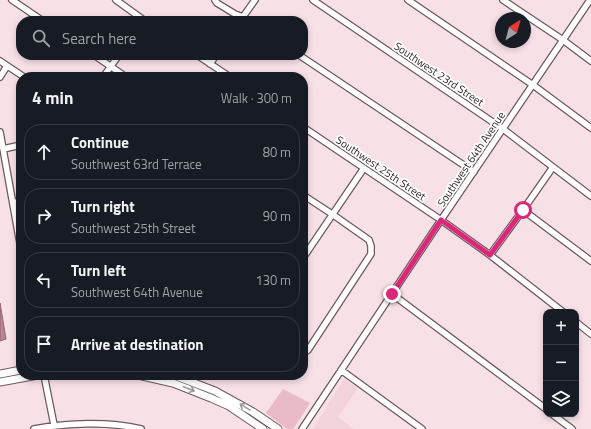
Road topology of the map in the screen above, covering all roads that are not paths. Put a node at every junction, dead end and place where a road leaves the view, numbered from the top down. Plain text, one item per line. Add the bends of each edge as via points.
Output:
1 (12, 0) edge
2 (116, 0) edge
3 (215, 0) edge
4 (255, 0) edge
5 (313, 0) edge
6 (408, 0) edge
7 (503, 0) edge
8 (590, 0) edge
9 (36, 16) edge
10 (137, 16) edge
11 (238, 16) edge
12 (244, 16) edge
13 (563, 40) junction
14 (102, 60) edge
15 (115, 60) edge
16 (204, 60) edge
17 (213, 60) edge
18 (306, 60) edge
19 (0, 61) edge
20 (591, 61) edge
21 (210, 64) junction
22 (7, 66) junction
23 (111, 66) junction
24 (16, 72) edge
25 (107, 72) edge
26 (119, 72) edge
27 (222, 72) edge
28 (0, 77) edge
29 (533, 84) junction
30 (591, 128) edge
31 (503, 129) junction
32 (308, 130) edge
33 (0, 132) edge
34 (16, 146) edge
35 (3, 149) junction
36 (364, 168) junction
37 (553, 168) junction
38 (474, 172) junction
39 (591, 196) edge
40 (308, 198) edge
41 (16, 202) edge
42 (13, 203) junction
43 (523, 210) junction
44 (332, 214) junction
45 (441, 220) junction
46 (16, 221) edge
47 (308, 250) edge
48 (490, 255) junction
49 (591, 261) edge
50 (392, 294) junction
51 (559, 309) edge
52 (579, 324) edge
53 (591, 334) edge
54 (308, 350) edge
55 (341, 370) junction
56 (16, 371) edge
57 (0, 374) edge
58 (16, 379) edge
59 (45, 380) edge
60 (160, 380) edge
61 (174, 380) edge
62 (188, 380) edge
63 (0, 382) edge
64 (173, 383) junction
65 (543, 407) edge
66 (556, 417) edge
67 (53, 427) edge
68 (34, 429) edge
69 (141, 429) edge
70 (263, 429) edge
71 (278, 429) edge
72 (302, 429) edge
73 (422, 429) edge
74 (572, 429) edge

1 - 9 street
2 - 10 street
3 - 11 street
4 - 12 street
5 - 31 street, Southwest 23rd Street
6 - 29 street
7 - 13 street
8 - 13 street, Southwest 64th Avenue
13 - 20 street
13 - 29 street, Southwest 64th Avenue
14 - 23 street
15 - 23 street
16 - 21 street
17 - 21 street
18 - 38 street
19 - 22 street
21 - 27 street
22 - 24 street
22 - 28 street
23 - 25 street
23 - 26 street
29 - 30 street
29 - 31 street, Southwest 64th Avenue
31 - 37 street, Southwest 23rd Street
31 - 38 street, Southwest 64th Avenue
32 - 36 street, Southwest 25th Street
33 - 35 street
34 - 35 street
35 - 42 street
36 - 44 street
36 - 45 street, Southwest 25th Street
37 - 39 street, Southwest 23rd Street
37 - 43 street
38 - 45 street, Southwest 64th Avenue
40 - 44 street
41 - 42 street
42 - 46 street
43 - 48 street
43 - 49 street
44 - 47 street
44 - 54 street via 369,240 371,254
45 - 48 street, Southwest 25th Street
45 - 50 street, Southwest 64th Avenue
48 - 51 street, Southwest 25th Street
50 - 55 street, Southwest 64th Avenue
50 - 65 street
52 - 53 street
55 - 72 street, Southwest 64th Avenue
55 - 73 street
56 - 57 main road
58 - 63 main road
59 - 67 street
60 - 64 main road
61 - 64 street
71 -> 62 main road via 232,400
64 -> 70 main road via 229,406
66 - 74 street
67 - 68 street
67 - 69 street via 102,424

